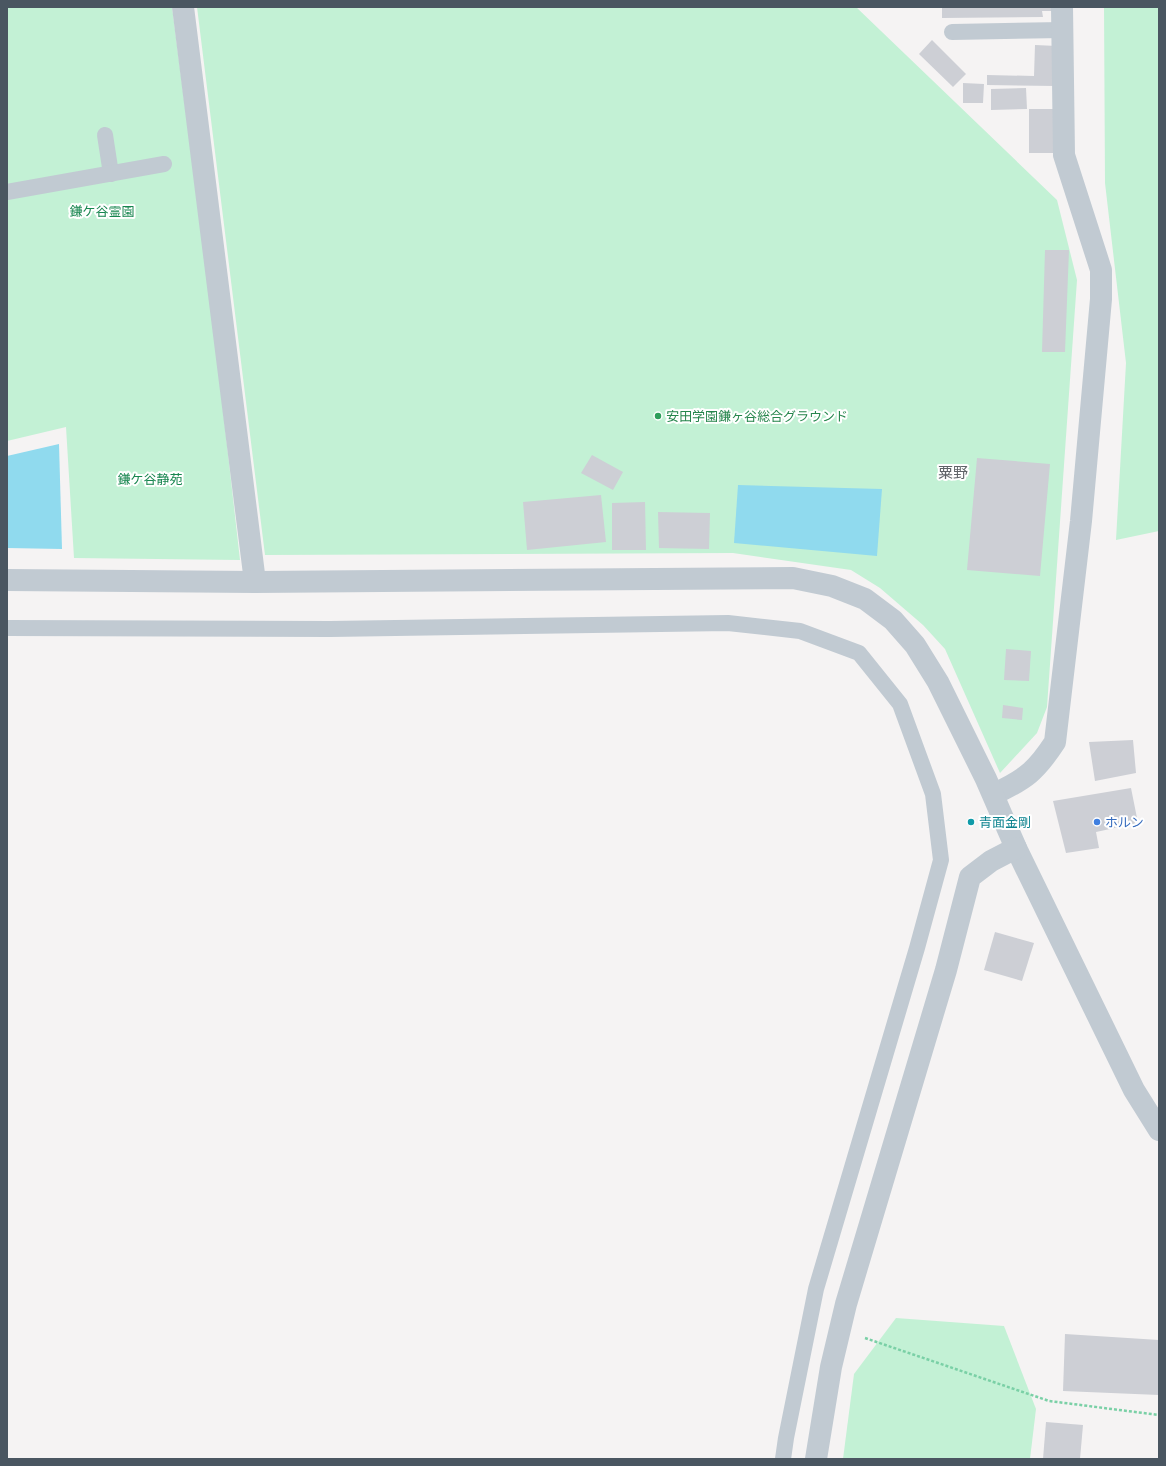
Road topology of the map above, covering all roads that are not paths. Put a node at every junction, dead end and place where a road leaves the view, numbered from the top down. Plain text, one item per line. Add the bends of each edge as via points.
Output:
1 (183, 7) edge
2 (1062, 7) edge
3 (1063, 30) junction
4 (952, 32) dead end
5 (105, 135) dead end
6 (164, 164) dead end
7 (111, 174) junction
8 (7, 192) edge
9 (7, 580) edge
10 (255, 582) junction
11 (7, 628) edge
12 (994, 794) junction
13 (1016, 848) junction
14 (1159, 1130) edge
15 (783, 1459) edge
16 (816, 1459) edge

1 - 10 street
2 - 3 street
3 - 4 lane
3 - 12 street via 1064,155 1102,270 1086,473 1055,742 1040,765 1017,784
5 - 7 lane
6 - 7 lane
7 - 8 lane
9 - 10 street
10 - 12 street via 793,578 832,586 865,599 893,620 915,645 938,682
11 - 15 lane via 330,629 728,623 800,631 859,653 900,704 933,794 941,860 816,1289
12 - 13 street
13 - 14 street via 1134,1090
13 - 16 street via 991,861 970,877 946,970 840,1330 831,1367

